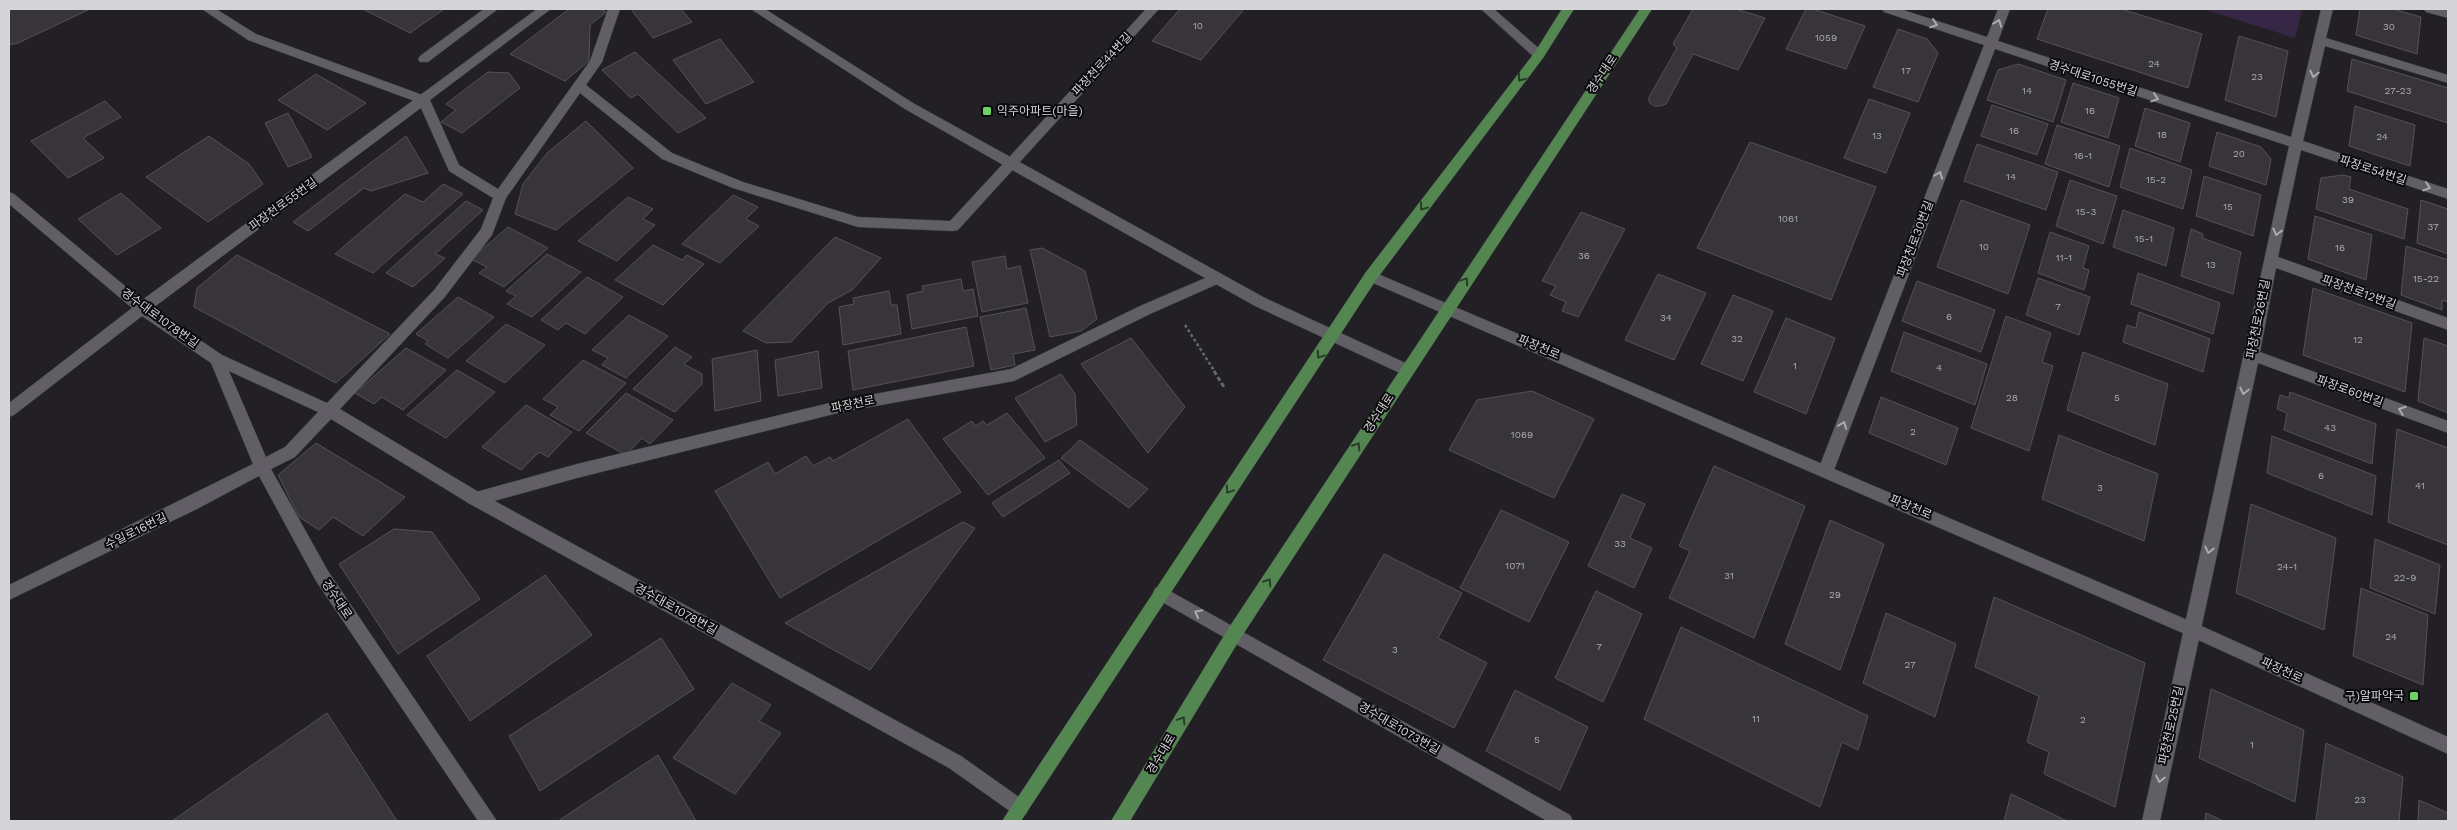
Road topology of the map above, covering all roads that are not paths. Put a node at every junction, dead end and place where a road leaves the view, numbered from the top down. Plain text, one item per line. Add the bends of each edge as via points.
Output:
1 (208, 9) edge
2 (492, 9) edge
3 (545, 9) edge
4 (614, 9) edge
5 (757, 9) edge
6 (1153, 9) edge
7 (1487, 9) edge
8 (1568, 9) edge
9 (1646, 9) edge
10 (1888, 9) edge
11 (2004, 9) edge
12 (2327, 9) edge
13 (2430, 9) edge
14 (2448, 14) edge
15 (2321, 41) junction
16 (1990, 44) junction
17 (1539, 55) junction
18 (424, 59) dead end
19 (2448, 79) edge
20 (578, 86) junction
21 (424, 100) junction
22 (2298, 146) junction
23 (1010, 163) junction
24 (2448, 194) edge
25 (500, 196) junction
26 (9, 197) edge
27 (2270, 260) junction
28 (1371, 276) junction
29 (1217, 278) junction
30 (142, 308) junction
31 (1447, 308) junction
32 (2448, 324) edge
33 (1333, 335) junction
34 (2252, 355) junction
35 (217, 359) junction
36 (1407, 370) junction
37 (9, 411) edge
38 (330, 411) junction
39 (2448, 427) edge
40 (262, 468) junction
41 (1826, 470) junction
42 (476, 499) junction
43 (1161, 592) junction
44 (9, 593) edge
45 (2191, 629) junction
46 (1234, 634) junction
47 (2448, 746) edge
48 (1020, 808) junction
49 (488, 821) edge
50 (1012, 821) edge
51 (1120, 821) edge
52 (1564, 821) edge
53 (2151, 821) edge

1 - 21 street via 252,37
2 - 18 street
3 - 21 street, 파장천로55번길
4 - 20 street via 596,62
5 - 23 street via 909,106
6 - 23 street, 파장천로44번길
7 - 17 street
8 - 17 main road
31 -> 9 main road, 경수대로
10 -> 16 street, 경수대로1055번길
16 -> 11 street, 파장천로30번길
12 - 15 street, 파장천로26번길
13 - 14 street
15 - 19 street
15 -> 22 street, 파장천로26번길
16 -> 22 street, 경수대로1055번길
41 -> 16 street, 파장천로30번길
17 -> 28 main road
20 - 23 street via 667,156 748,188 858,222 953,226
20 - 25 street
21 - 25 street via 454,168
21 - 30 street, 파장천로55번길
22 -> 24 street, 파장로54번길
22 -> 27 street, 파장천로26번길
23 - 29 street
25 - 38 street via 487,231 439,294
26 - 30 street, 경수대로1078번길
27 - 32 street, 파장천로12번길
27 - 34 street, 파장천로26번길
28 - 31 street, 파장천로
28 - 33 main road
29 - 33 street via 1260,302
29 - 42 street, 파장천로 via 1014,375 842,406
30 - 35 street, 경수대로1078번길
30 - 37 street
31 - 36 main road, 경수대로
31 - 41 street, 파장천로
33 - 36 street
33 -> 43 main road
39 -> 34 street, 파장로60번길
34 -> 45 street, 파장천로26번길
35 - 38 street, 경수대로1078번길
35 - 40 street, 경수대로
46 -> 36 main road, 경수대로
38 - 40 street, 수일로16번길 via 290,452
38 - 42 street, 경수대로1078번길
40 - 44 street, 수일로16번길
40 - 49 street, 경수대로 via 322,576
41 - 45 street, 파장천로
42 - 48 street, 경수대로1078번길 via 955,762
46 -> 43 street, 경수대로1073번길
43 - 48 main road
45 - 47 street, 파장천로
45 -> 53 street, 파장천로25번길
51 -> 46 main road, 경수대로
46 - 52 street, 경수대로1073번길
48 - 50 main road

